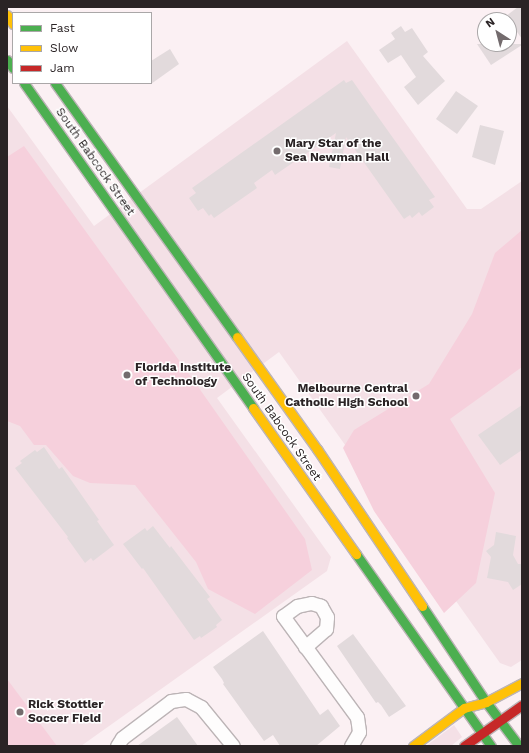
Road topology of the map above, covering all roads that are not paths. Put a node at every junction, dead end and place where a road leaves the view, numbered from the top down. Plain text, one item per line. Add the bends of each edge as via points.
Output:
1 (25, 84) edge
2 (56, 84) edge
3 (305, 647) dead end
4 (522, 683) edge
5 (486, 702) junction
6 (522, 705) edge
7 (464, 708) junction
8 (500, 720) junction
9 (482, 734) junction
10 (117, 746) edge
11 (233, 746) edge
12 (350, 746) edge
13 (412, 746) edge
14 (464, 746) edge
15 (491, 746) edge
16 (519, 746) edge

1 - 7 main road, South Babcock Street
2 - 5 main road, South Babcock Street via 317,449
3 - 12 street via 357,717 359,732
4 - 5 main road
5 - 7 main road
5 - 8 main road, South Babcock Street
6 - 8 main road
7 - 9 main road, South Babcock Street
7 - 13 main road
8 - 9 main road
8 - 16 main road, South Babcock Street
9 - 14 main road
9 - 15 main road, South Babcock Street
10 - 11 street via 122,738 170,701 186,699 201,707

